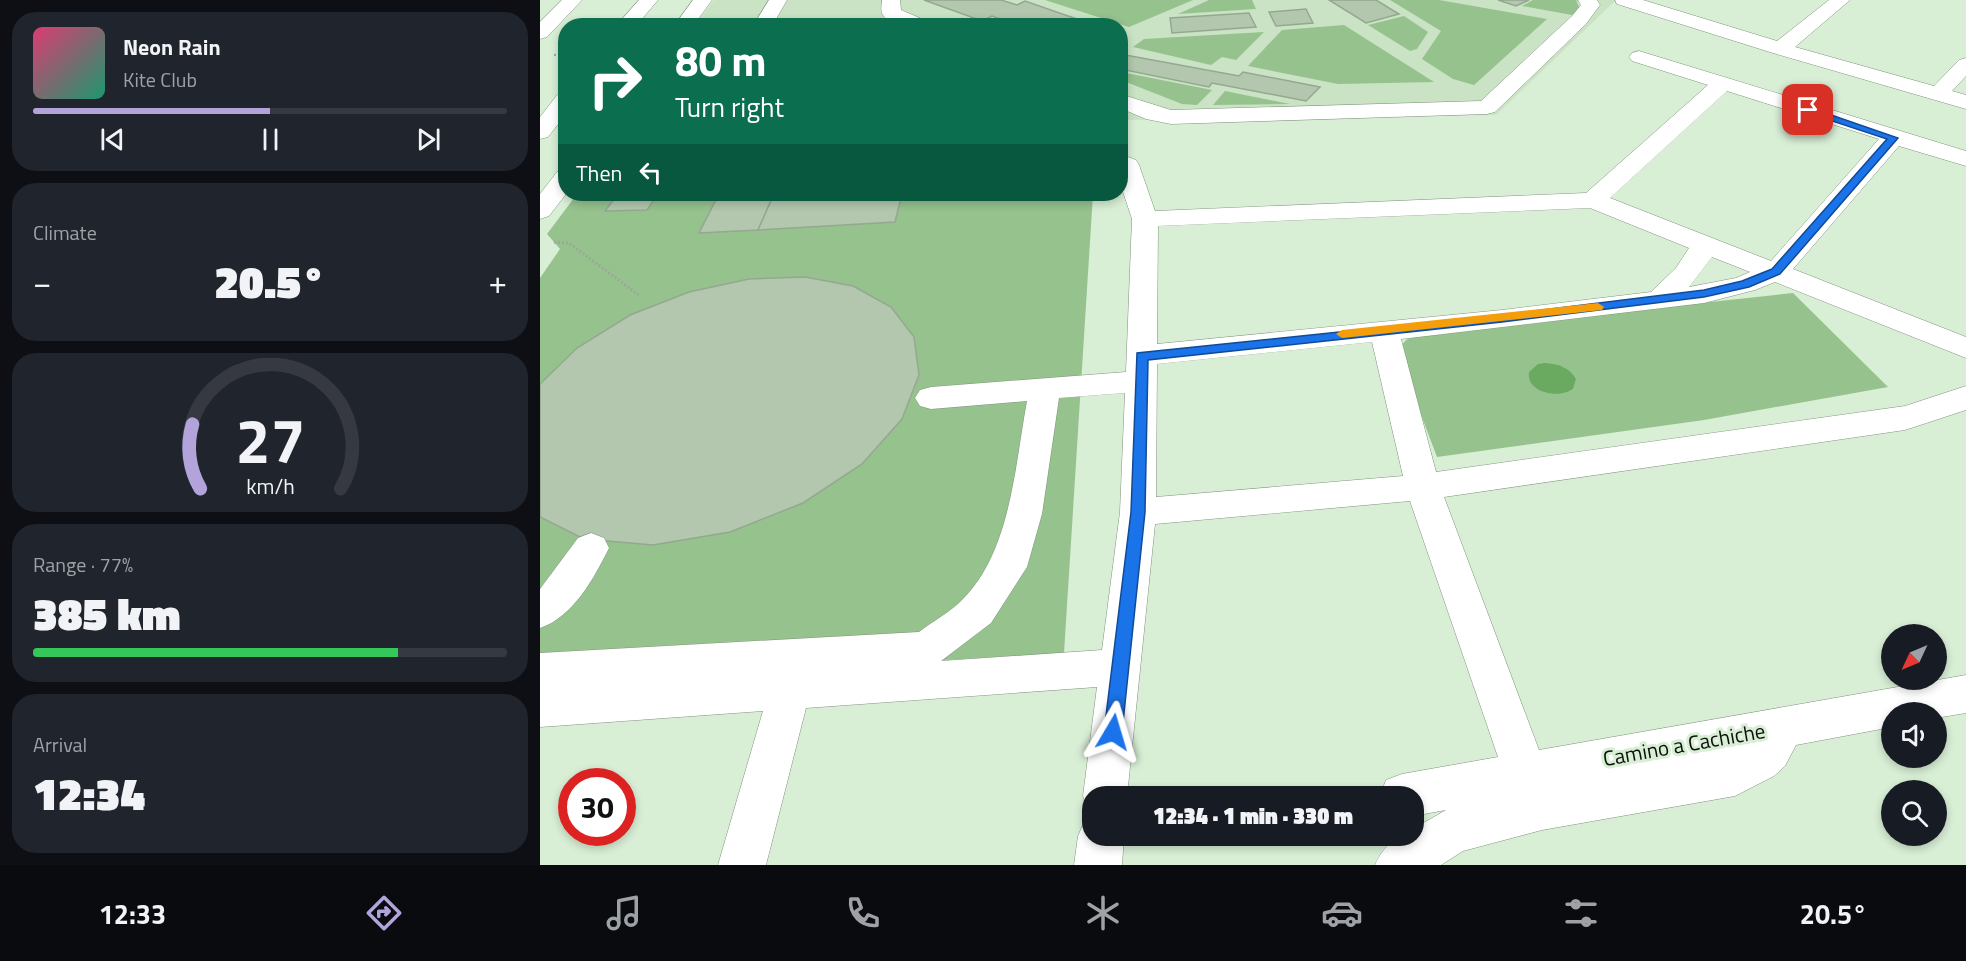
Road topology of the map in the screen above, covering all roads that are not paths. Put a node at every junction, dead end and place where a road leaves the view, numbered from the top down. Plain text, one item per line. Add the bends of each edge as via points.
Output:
1 (573, 0) edge
2 (649, 0) edge
3 (703, 0) edge
4 (778, 0) edge
5 (891, 0) edge
6 (1587, 0) edge
7 (1628, 0) edge
8 (1841, 0) edge
9 (632, 18) edge
10 (689, 18) edge
11 (767, 18) edge
12 (903, 18) edge
13 (540, 33) edge
14 (1780, 49) junction
15 (1639, 57) dead end
16 (1966, 64) edge
17 (1723, 83) junction
18 (1938, 94) junction
19 (1966, 102) edge
20 (1128, 103) edge
21 (558, 109) edge
22 (540, 132) edge
23 (1893, 138) junction
24 (1966, 159) edge
25 (1128, 168) edge
26 (558, 174) edge
27 (1593, 200) junction
28 (540, 211) edge
29 (1145, 219) junction
30 (1704, 243) junction
31 (1776, 272) junction
32 (1659, 300) junction
33 (1384, 330) junction
34 (1966, 348) edge
35 (1141, 368) junction
36 (1045, 389) junction
37 (1966, 397) edge
38 (931, 398) dead end
39 (1423, 488) junction
40 (1138, 512) junction
41 (591, 548) dead end
42 (540, 612) edge
43 (1120, 667) junction
44 (540, 671) edge
45 (789, 692) junction
46 (1966, 694) edge
47 (540, 708) edge
48 (1782, 726) junction
49 (1525, 773) junction
50 (1106, 786) edge
51 (1424, 792) edge
52 (1100, 846) edge
53 (742, 865) edge
54 (1098, 865) edge
55 (1399, 865) edge

1 - 13 main road
2 - 9 main road
3 - 10 main road
4 - 11 main road
5 - 12 main road via 891,13
6 - 20 main road via 1591,5 1579,20 1487,107 1171,117
7 - 14 main road
8 - 14 main road
14 - 18 main road
15 - 17 main road
16 - 18 main road
17 - 23 main road
17 - 27 main road
18 - 19 main road
21 - 22 main road
23 - 24 main road
23 - 31 main road
25 - 29 main road
26 - 28 main road
27 - 29 main road
27 - 30 main road
29 - 35 main road
30 - 31 main road
30 - 32 main road via 1700,258
31 - 32 main road via 1704,294
31 - 34 main road
32 - 33 main road
33 - 35 main road
33 - 39 main road
35 - 36 main road
35 - 40 main road
36 - 38 main road
36 - 44 main road via 1024,514 1008,567 977,611 927,649
37 - 39 main road via 1905,418
39 - 40 main road
39 - 49 main road
40 - 43 main road
41 - 42 main road via 557,597
43 - 45 main road
43 - 50 main road
45 - 47 main road
45 - 53 main road
46 - 48 main road, Camino a Cachiche
48 - 49 main road, Camino a Cachiche
48 - 55 main road via 1774,747 1758,764 1735,775 1542,808 1453,830
49 - 51 main road, Camino a Cachiche
52 - 54 main road

